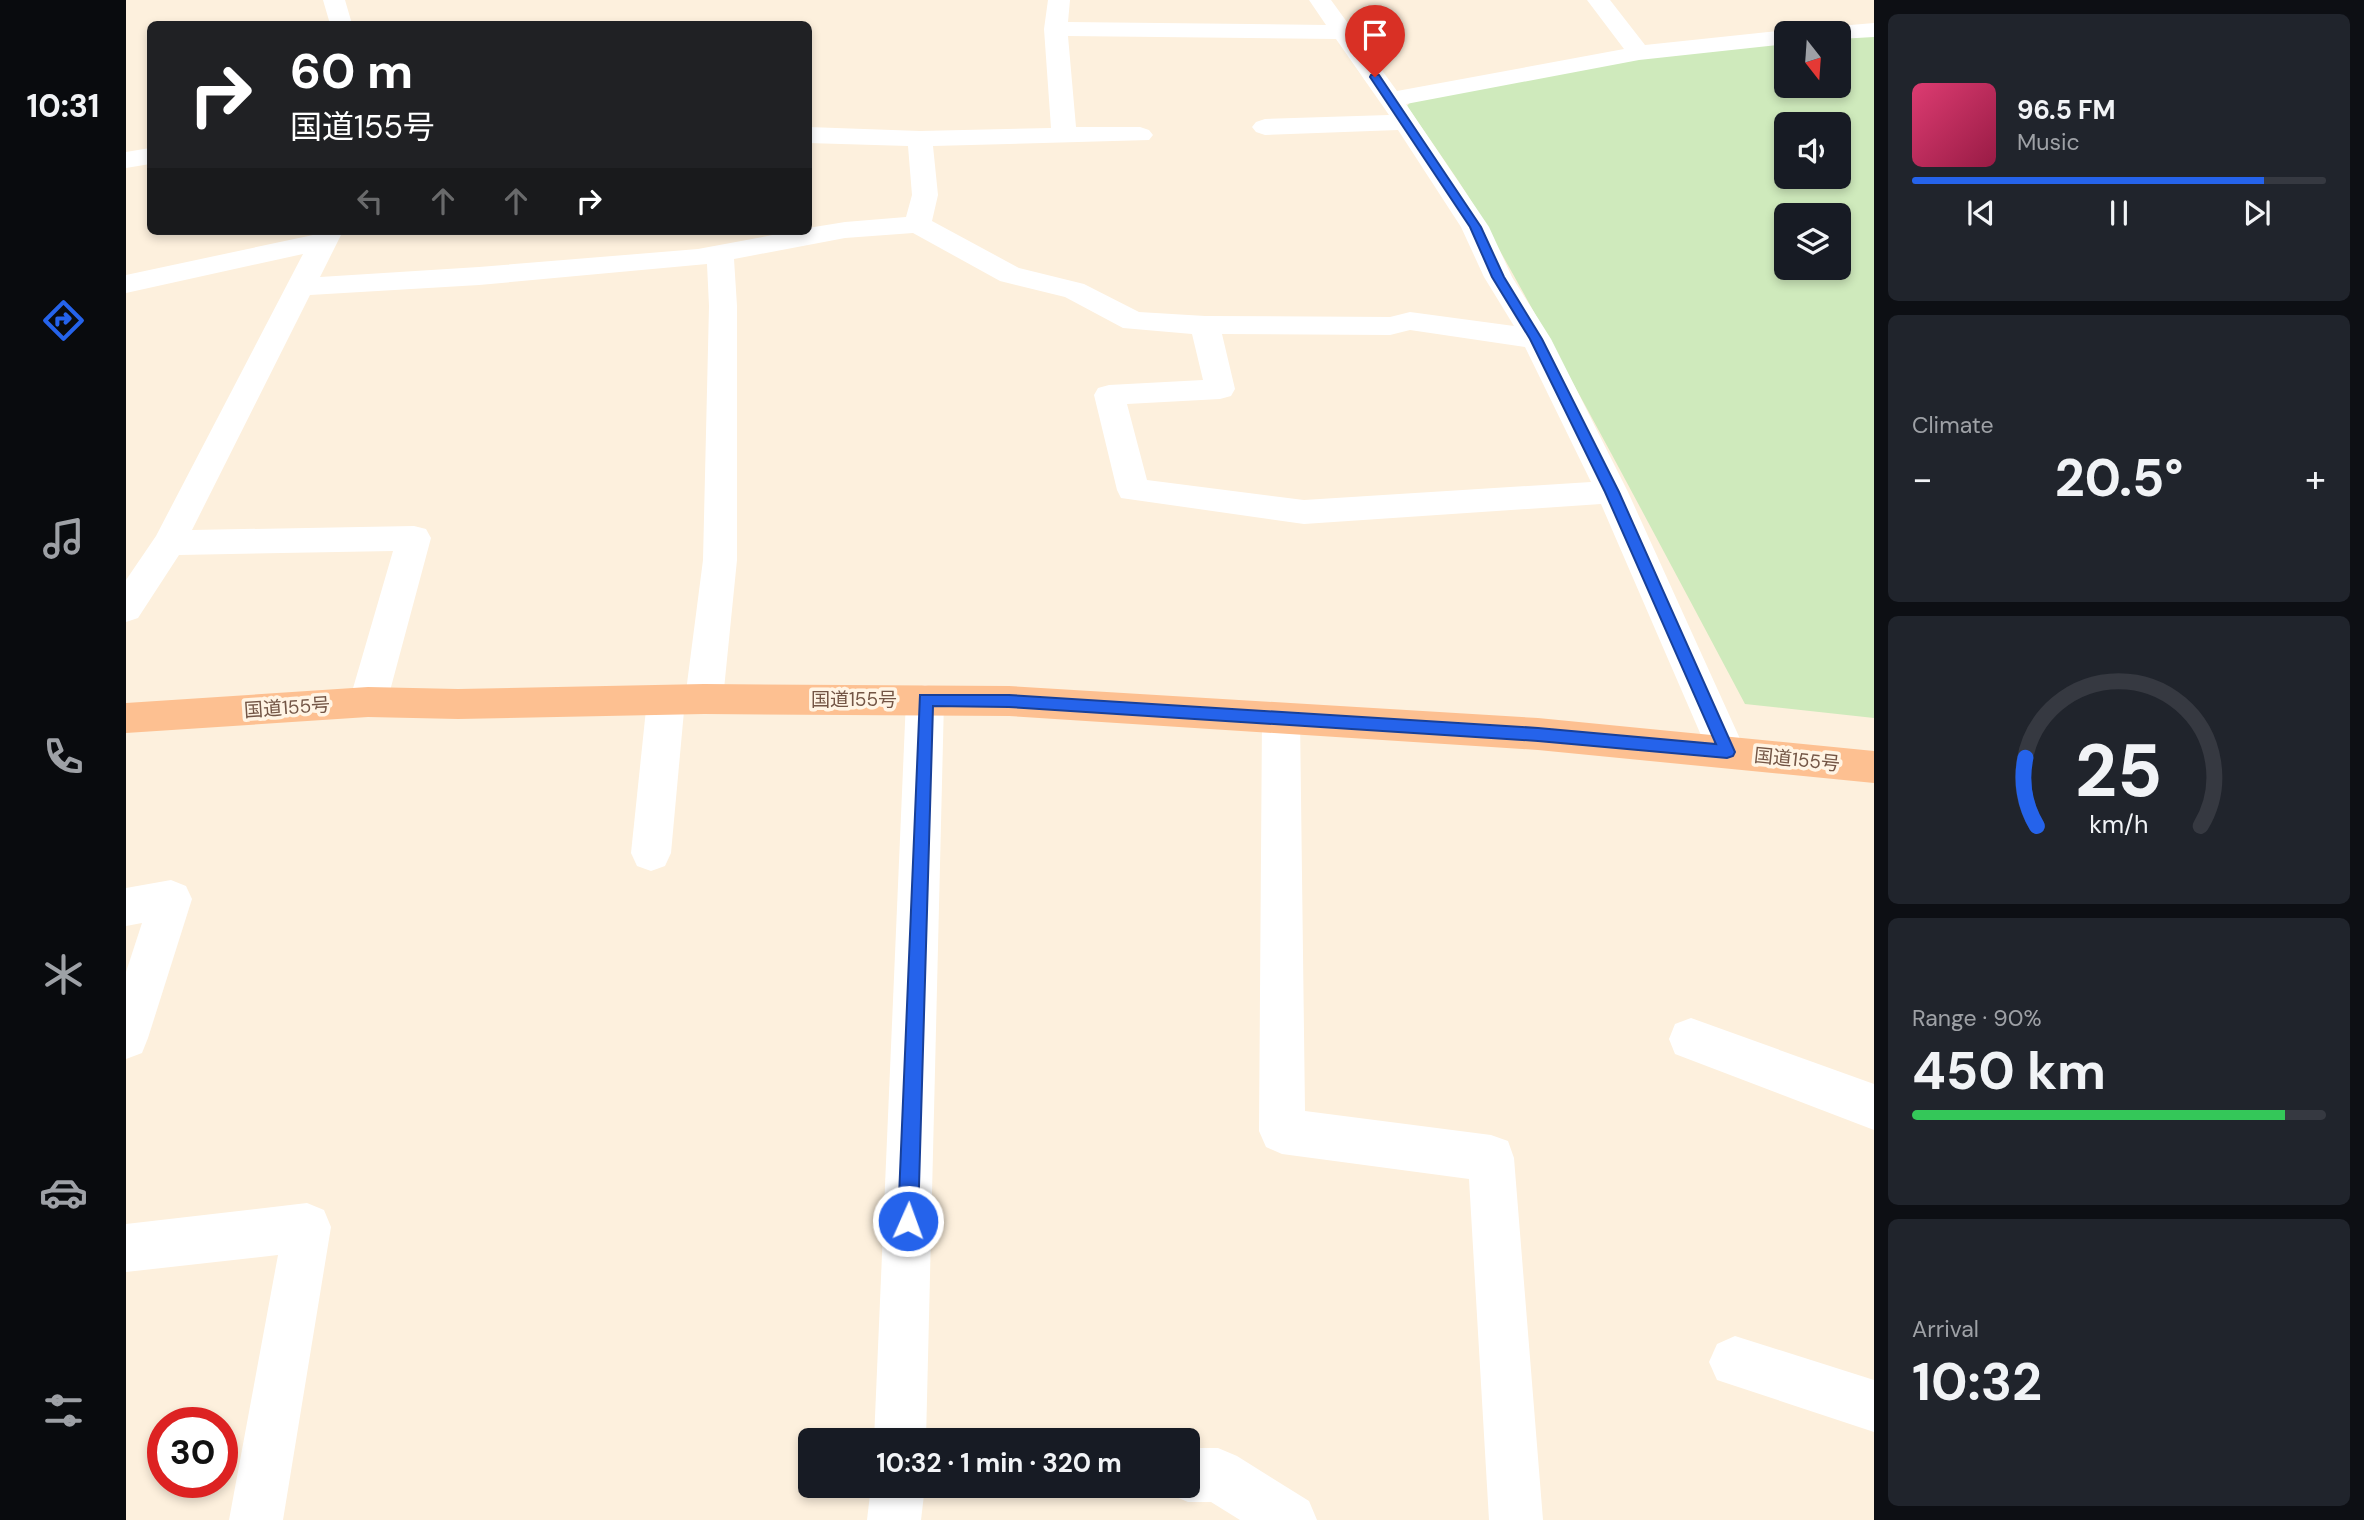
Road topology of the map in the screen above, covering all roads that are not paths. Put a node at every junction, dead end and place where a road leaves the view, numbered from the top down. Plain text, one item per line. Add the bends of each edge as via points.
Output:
1 (334, 0) edge
2 (1059, 0) edge
3 (1320, 0) edge
4 (1598, 0) edge
5 (340, 21) edge
6 (1056, 29) junction
7 (1874, 30) edge
8 (1852, 31) edge
9 (1342, 32) junction
10 (1774, 38) edge
11 (1639, 54) junction
12 (1399, 111) junction
13 (1265, 127) dead end
14 (812, 135) edge
15 (1064, 135) junction
16 (1140, 135) dead end
17 (920, 139) junction
18 (147, 156) edge
19 (126, 160) edge
20 (918, 224) junction
21 (812, 234) edge
22 (804, 235) edge
23 (327, 236) edge
24 (706, 247) edge
25 (126, 285) edge
26 (303, 287) junction
27 (1205, 325) junction
28 (1536, 339) junction
29 (1612, 492) junction
30 (169, 543) junction
31 (128, 599) edge
32 (704, 699) junction
33 (666, 700) junction
34 (925, 700) junction
35 (368, 702) junction
36 (126, 718) edge
37 (1281, 718) junction
38 (1727, 752) junction
39 (1874, 767) edge
40 (651, 853) dead end
41 (126, 907) edge
42 (126, 1038) edge
43 (1691, 1039) dead end
44 (1874, 1107) edge
45 (126, 1248) edge
46 (1735, 1362) dead end
47 (1874, 1406) edge
48 (900, 1428) edge
49 (1200, 1475) edge
50 (897, 1498) edge
51 (256, 1520) edge
52 (894, 1520) edge
53 (1290, 1520) edge
54 (1516, 1520) edge

1 - 5 street
2 - 6 street
3 - 9 street
4 - 11 street
6 - 9 street
6 - 15 street
7 - 8 street
9 - 12 street
10 - 11 street
11 - 12 street
12 - 13 street
12 - 28 street via 1475,227 1498,277
14 - 17 street
15 - 16 street
15 - 17 street
17 - 20 street via 925,195
18 - 19 street
20 - 21 street
20 - 27 street via 1010,275 1074,290 1133,321
22 - 24 street
23 - 25 street
23 - 26 street
24 - 26 street
24 - 32 street via 723,306 720,560
26 - 30 street
27 - 28 street via 1390,326 1410,321
27 - 29 street via 1220,389 1109,395 1133,491 1304,512
28 - 29 street
29 - 38 street
30 - 31 street
30 - 35 street via 414,538
32 - 33 highway, 国道155号
32 - 34 highway, 国道155号
33 - 35 highway, 国道155号
33 - 40 street
34 - 37 highway, 国道155号
34 - 48 street
35 - 36 highway, 国道155号
37 - 38 highway, 国道155号 via 1538,734
37 - 54 street via 1282,1131 1491,1158
38 - 39 highway, 国道155号
41 - 42 street via 171,899
43 - 44 street
45 - 51 street via 307,1227
46 - 47 street
49 - 53 street via 1219,1475
50 - 52 street

